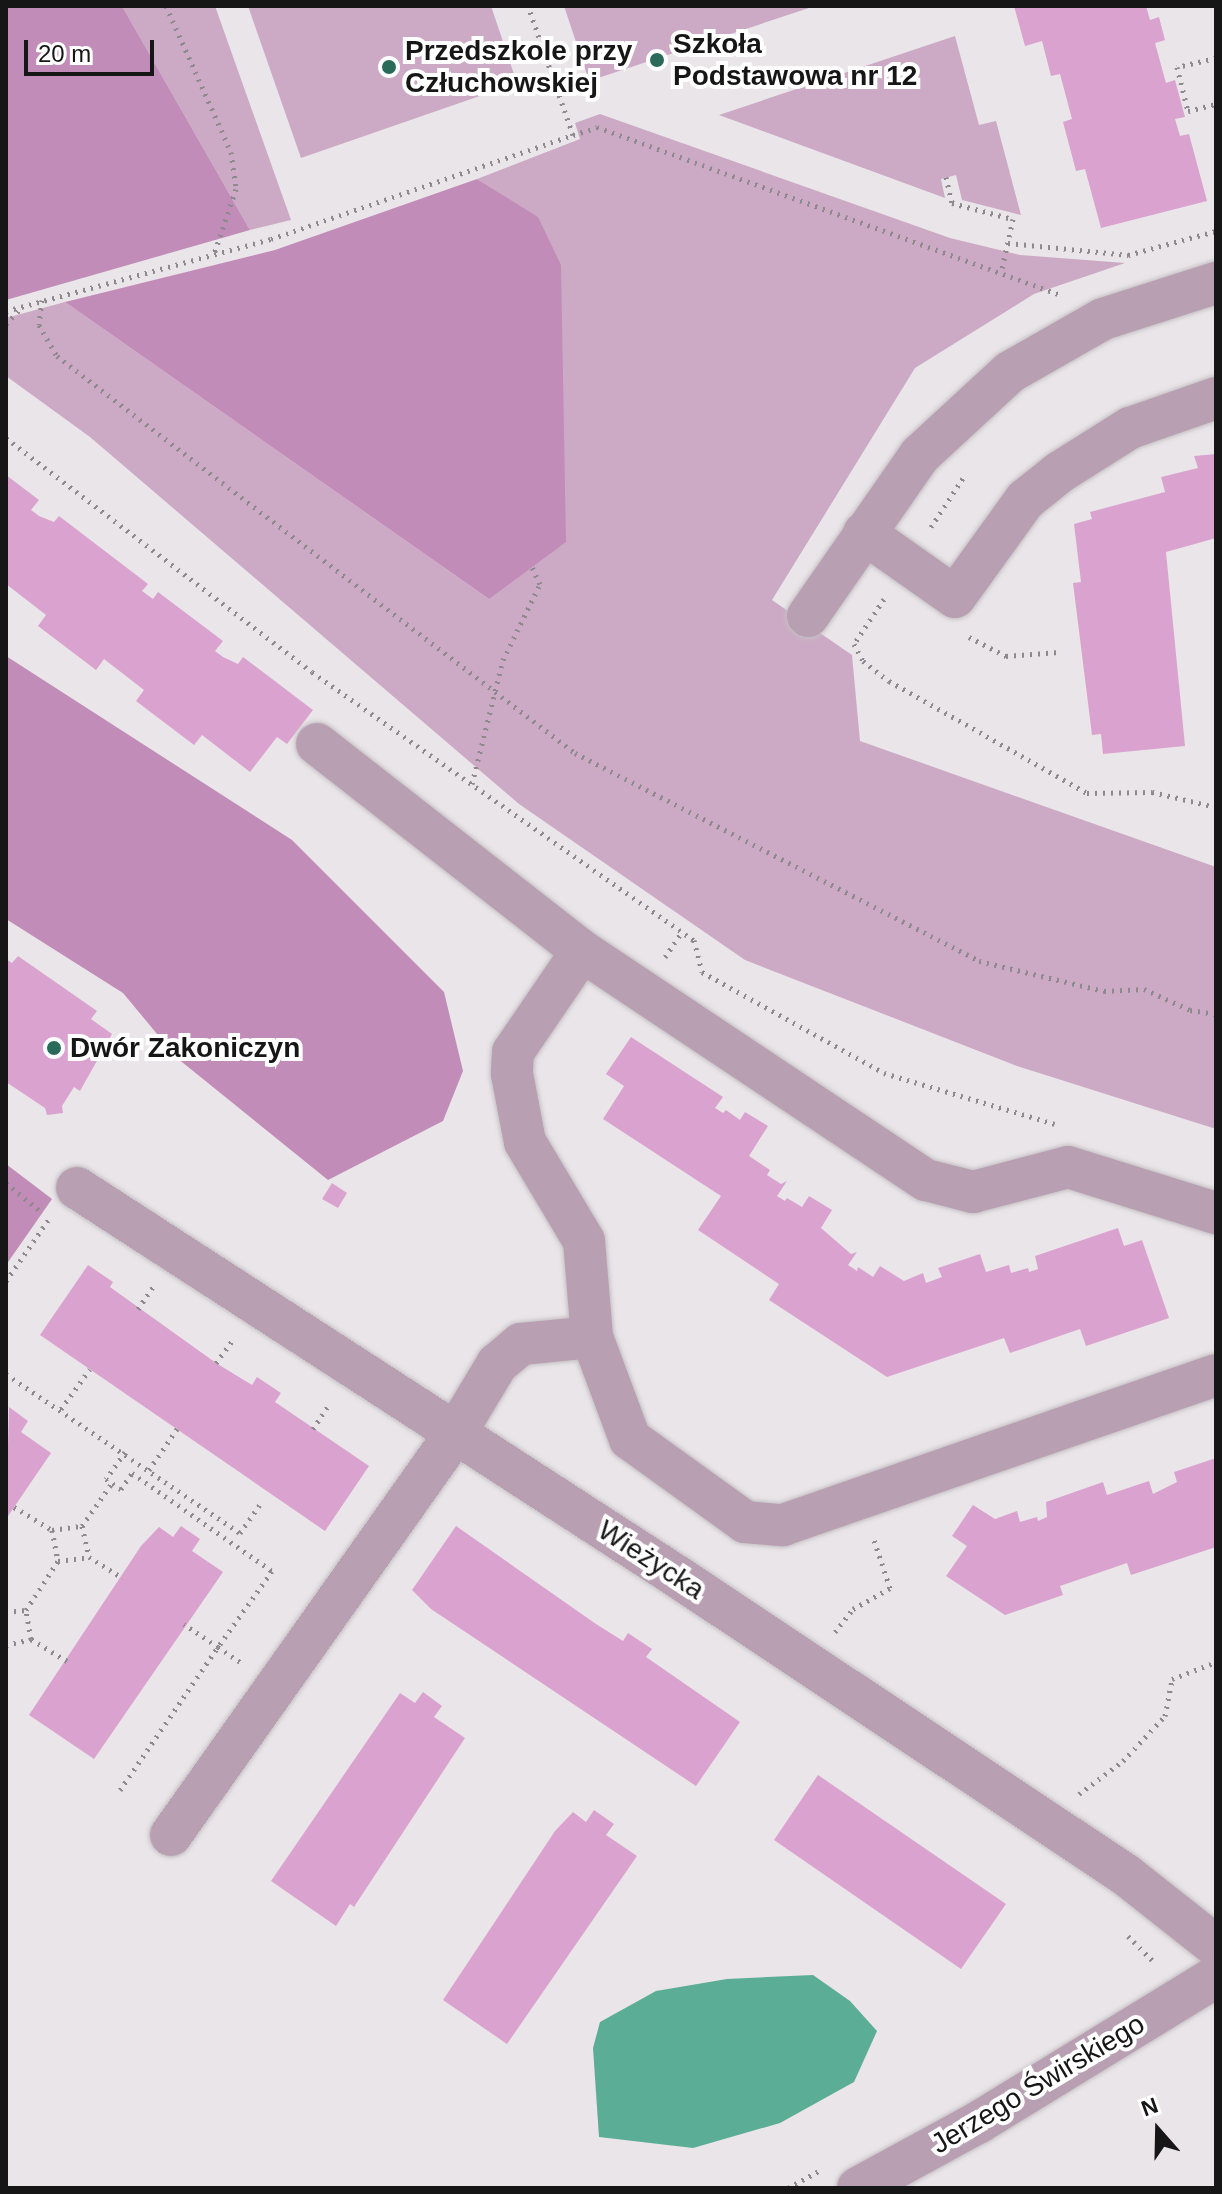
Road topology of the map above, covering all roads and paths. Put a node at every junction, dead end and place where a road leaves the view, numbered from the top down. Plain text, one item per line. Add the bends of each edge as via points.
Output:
1 (166, 6) edge
2 (528, 6) edge
3 (1216, 58) edge
4 (1216, 104) edge
5 (573, 135) junction
6 (946, 177) dead end
7 (1216, 231) edge
8 (1008, 243) junction
9 (213, 254) junction
10 (1001, 273) junction
11 (1216, 283) edge
12 (1075, 299) dead end
13 (42, 300) junction
14 (23, 306) junction
15 (6, 311) edge
16 (6, 324) edge
17 (1216, 398) edge
18 (6, 438) edge
19 (864, 533) junction
20 (530, 563) dead end
21 (808, 616) dead end
22 (966, 635) dead end
23 (854, 644) dead end
24 (1059, 652) dead end
25 (495, 692) junction
26 (317, 744) dead end
27 (472, 784) junction
28 (1216, 807) edge
29 (682, 932) junction
30 (676, 940) dead end
31 (582, 951) junction
32 (1216, 1014) edge
33 (1068, 1128) dead end
34 (6, 1183) edge
35 (77, 1188) joint
36 (1216, 1213) edge
37 (49, 1218) junction
38 (159, 1278) dead end
39 (6, 1281) edge
40 (138, 1309) dead end
41 (240, 1330) dead end
42 (592, 1337) junction
43 (216, 1363) dead end
44 (90, 1369) dead end
45 (6, 1374) edge
46 (1216, 1375) edge
47 (337, 1393) dead end
48 (61, 1409) junction
49 (177, 1429) dead end
50 (313, 1429) dead end
51 (455, 1434) junction
52 (125, 1452) junction
53 (149, 1470) junction
54 (112, 1483) junction
55 (262, 1502) dead end
56 (14, 1507) dead end
57 (82, 1526) junction
58 (52, 1530) junction
59 (89, 1557) junction
60 (880, 1559) dead end
61 (58, 1561) junction
62 (123, 1578) dead end
63 (26, 1610) junction
64 (6, 1612) edge
65 (184, 1624) dead end
66 (31, 1639) junction
67 (825, 1639) dead end
68 (6, 1645) edge
69 (218, 1647) junction
70 (67, 1661) dead end
71 (1216, 1662) edge
72 (276, 1687) junction
73 (120, 1790) dead end
74 (1066, 1804) dead end
75 (171, 1835) dead end
76 (1216, 1946) edge
77 (1216, 1977) edge
78 (858, 2188) edge

1 - 9 path via 231,152 236,189
2 - 5 path
3 - 4 path via 1177,67 1188,111
5 - 9 path
5 - 10 path via 597,127
6 - 8 path via 952,203 1013,219
7 - 8 path via 1128,255
8 - 10 path
9 - 13 path
10 - 12 path
11 - 19 street via 1103,319 1010,372 920,455
13 - 14 path
13 - 25 path via 39,325 57,356
14 - 15 path
14 - 16 path
17 - 19 street via 1130,428 1060,472 1025,500 955,597
18 - 27 path via 312,672
19 - 21 street
20 - 25 path via 540,584 503,660
22 - 24 path via 1006,656
23 - 28 path via 863,661 889,681 1087,793 1152,792
25 - 27 path
25 - 32 path via 575,753 653,797 979,961 1104,991 1144,989 1190,1010
26 - 31 street
27 - 29 path
29 - 30 path
29 - 33 path via 694,940 702,972 884,1073
31 - 36 street via 926,1180 973,1192 1068,1167
31 - 42 street via 513,1052 512,1074 525,1142 584,1241
34 - 37 path
35 - 37 path
35 - 51 street, Wieżycka
37 - 39 path
38 - 40 path
41 - 43 path
42 - 46 street via 630,1439 745,1522 783,1525
42 - 51 street via 521,1344 497,1364
44 - 48 path
45 - 48 path
47 - 50 path
48 - 52 path
49 - 53 path
51 - 72 street
51 - 76 street, Wieżycka via 1116,1868
52 - 53 path
52 - 54 path via 106,1479
53 - 55 path via 240,1533
54 - 57 path
54 - 69 path via 121,1489 132,1473 272,1571
56 - 58 path
57 - 58 path
57 - 59 path
58 - 61 path
59 - 61 path
59 - 62 path
60 - 67 path via 890,1588 853,1609
61 - 63 path
63 - 64 path
63 - 66 path
65 - 69 path
66 - 68 path
66 - 70 path
69 - 72 path
69 - 73 path
71 - 74 path via 1172,1679 1165,1716 1123,1761
72 - 75 street
77 - 78 street, Jerzego Świrskiego via 979,2122

